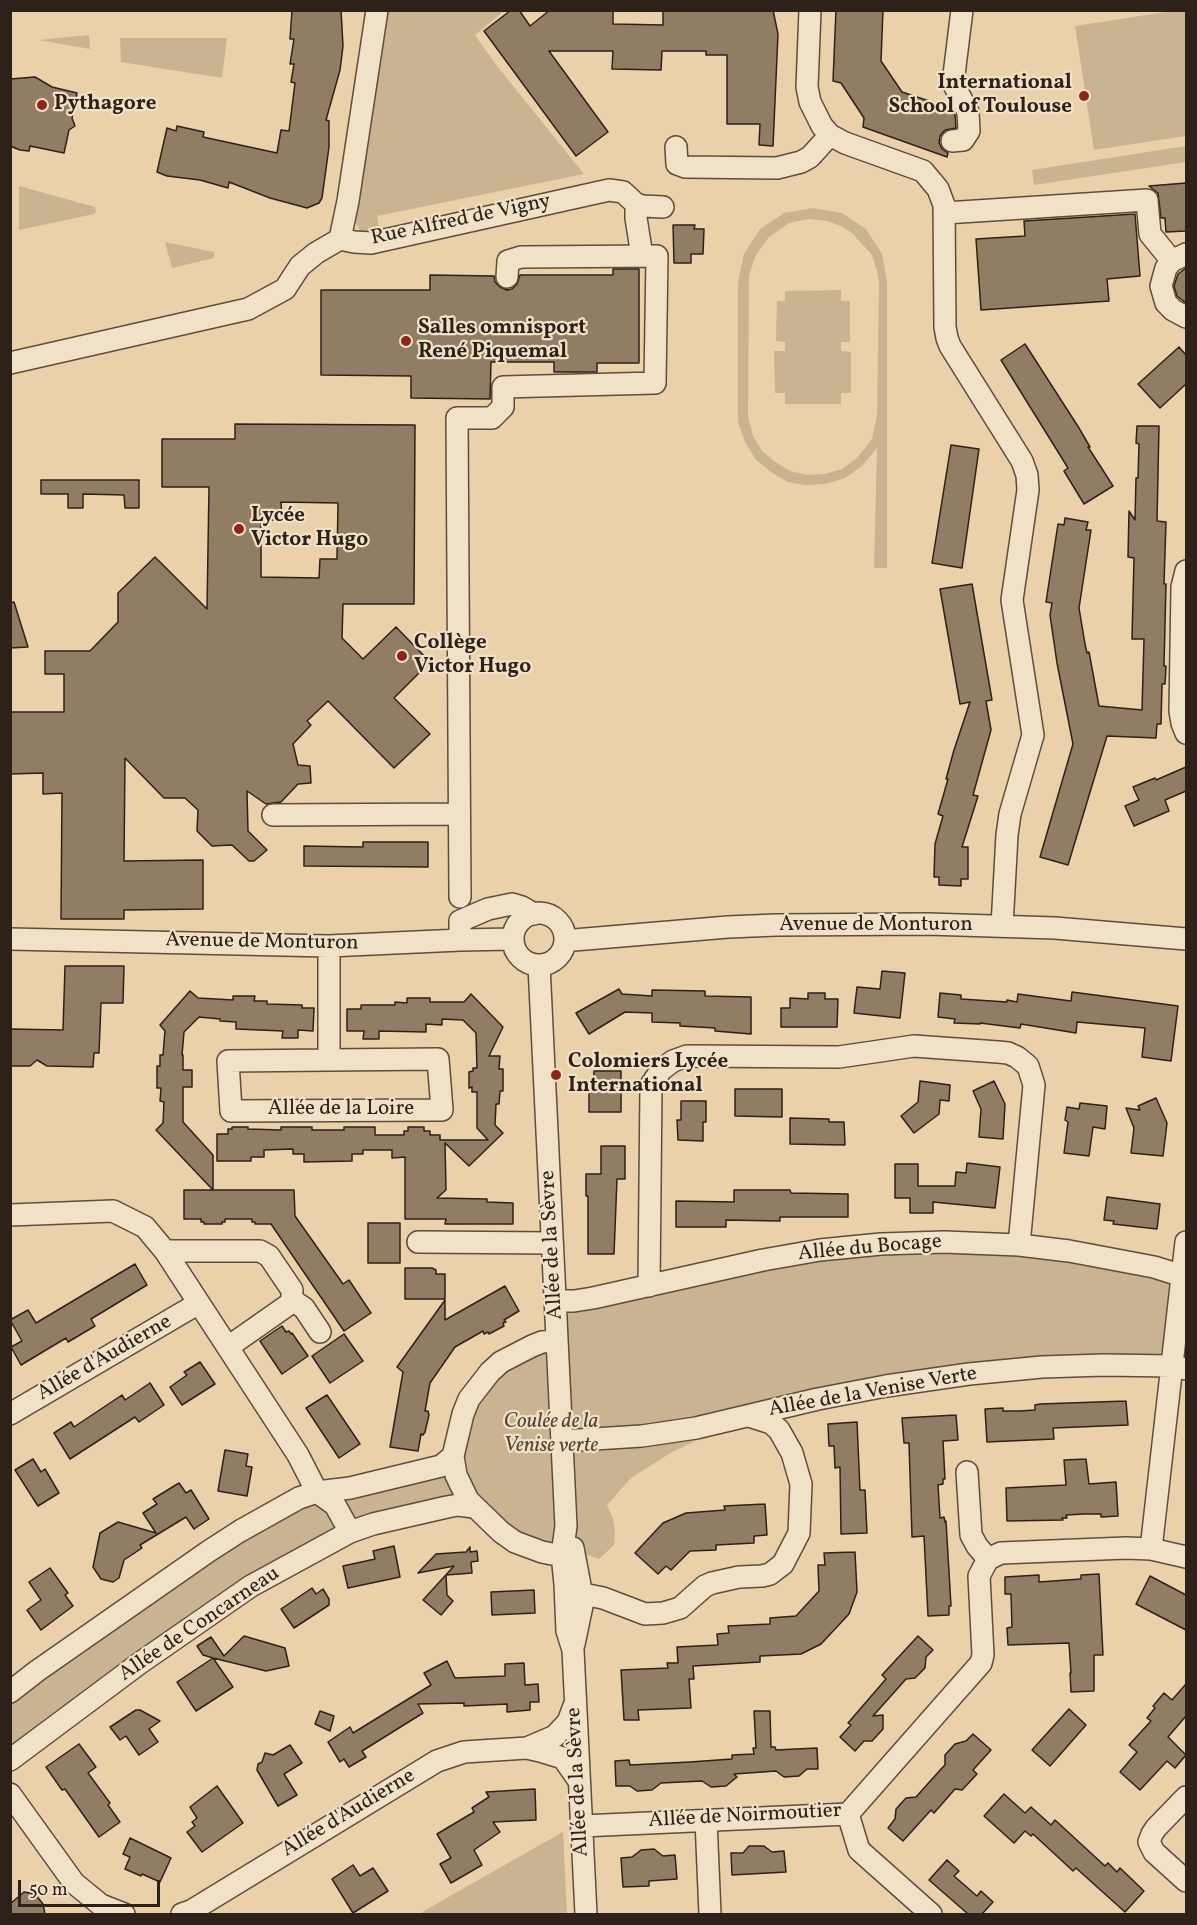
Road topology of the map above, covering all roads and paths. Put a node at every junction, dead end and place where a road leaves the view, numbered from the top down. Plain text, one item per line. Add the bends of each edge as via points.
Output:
1 (377, 10) edge
2 (810, 10) edge
3 (962, 10) edge
4 (830, 135) junction
5 (952, 141) dead end
6 (676, 147) dead end
7 (636, 204) junction
8 (663, 207) dead end
9 (945, 213) junction
10 (340, 239) junction
11 (642, 256) junction
12 (1179, 257) edge
13 (507, 277) dead end
14 (276, 295) junction
15 (1186, 316) edge
16 (10, 350) edge
17 (10, 363) edge
18 (1186, 572) edge
19 (1186, 733) edge
20 (459, 814) junction
21 (273, 815) dead end
22 (460, 897) dead end
23 (534, 914) junction
24 (1002, 926) junction
25 (460, 930) junction
26 (10, 939) edge
27 (513, 939) junction
28 (565, 939) junction
29 (1186, 939) edge
30 (329, 946) junction
31 (539, 965) junction
32 (329, 1060) junction
33 (10, 1215) edge
34 (418, 1242) dead end
35 (1186, 1242) edge
36 (552, 1243) junction
37 (1019, 1245) junction
38 (165, 1251) junction
39 (1185, 1277) edge
40 (650, 1286) junction
41 (292, 1300) junction
42 (555, 1301) junction
43 (199, 1303) junction
44 (320, 1332) dead end
45 (557, 1341) junction
46 (228, 1347) junction
47 (1179, 1368) edge
48 (10, 1414) edge
49 (748, 1416) junction
50 (562, 1441) junction
51 (453, 1456) junction
52 (967, 1472) dead end
53 (317, 1492) junction
54 (474, 1507) junction
55 (350, 1532) junction
56 (1151, 1549) junction
57 (568, 1554) junction
58 (1186, 1557) edge
59 (988, 1558) junction
60 (574, 1601) junction
61 (10, 1692) edge
62 (575, 1702) junction
63 (527, 1748) junction
64 (10, 1760) edge
65 (579, 1781) junction
66 (10, 1794) edge
67 (1186, 1797) edge
68 (848, 1814) junction
69 (706, 1820) junction
70 (582, 1826) junction
71 (1186, 1881) edge
72 (124, 1914) edge
73 (182, 1914) edge
74 (586, 1914) edge
75 (710, 1914) edge
76 (931, 1914) edge

1 - 10 street, Rue Alfred de Vigny
2 - 4 street via 809,95 818,121
3 - 5 street via 953,83 968,112 969,130 963,140
4 - 6 street via 810,157 777,168 685,167 677,164
4 - 9 street via 923,171 938,189
7 - 8 street, Rue Alfred de Vigny
7 - 10 street, Rue Alfred de Vigny via 623,192 609,190 370,243
7 - 11 street
9 - 12 street via 1148,200 1150,234
9 - 24 street via 947,338 1022,461 1028,482 1012,600 1033,735 1007,835
10 - 14 street via 308,259
11 - 13 street via 516,258 507,263
11 - 20 street via 657,256 656,383 503,387 502,407 492,418 457,418
12 - 15 street via 1166,268 1162,295 1173,310
14 - 16 street via 246,296
14 - 17 street via 248,309
18 - 19 street via 1182,587 1180,711
20 - 21 street
20 - 22 street
23 - 25 street via 512,904 488,909
23 - 27 street via 519,922
23 - 28 street via 554,918
24 - 28 street, Avenue de Monturon via 777,925
24 - 29 street, Avenue de Monturon
25 - 27 street, Avenue de Monturon
25 - 30 street, Avenue de Monturon
26 - 30 street, Avenue de Monturon
27 - 31 street via 524,961
28 - 31 street via 556,958
30 - 32 street
31 - 36 street, Allée de la Sèvre
32 - 32 street, Allée de la Loire via 228,1061 231,1111 442,1110 438,1059
33 - 38 street via 113,1210 145,1227
34 - 36 street
35 - 39 street
36 - 42 street, Allée de la Sèvre
37 - 39 street, Allée du Bocage via 1154,1267
37 - 40 street, Allée du Bocage via 944,1242 820,1250
37 - 40 street via 1034,1085 1028,1066 1017,1057 999,1052 914,1046 839,1057 687,1056 661,1070 651,1085
38 - 41 street via 260,1251 269,1256 292,1290
38 - 43 street
39 - 47 street
40 - 42 street, Allée du Bocage
41 - 44 street via 304,1308
41 - 46 street
42 - 45 street, Allée de la Sèvre
43 - 46 street
43 - 48 street, Allée d'Audierne
45 - 50 street, Allée de la Sèvre
45 - 51 street via 532,1346 490,1372 469,1399
46 - 53 street via 298,1455
47 - 49 street, Allée de la Venise Verte via 1103,1365 969,1374 886,1386
47 - 56 street
49 - 50 street, Allée de la Venise Verte via 642,1436
49 - 60 street via 771,1423 779,1430 792,1453 801,1484 799,1533 783,1564 770,1574 712,1583 680,1608 663,1613 645,1614 588,1595
50 - 57 street, Allée de la Sèvre
51 - 53 street via 433,1469
51 - 54 street via 459,1484
52 - 59 street via 971,1535
53 - 55 street via 335,1504
53 - 61 street via 299,1498 209,1551
54 - 55 street, Allée de Concarneau via 447,1507
54 - 57 street via 515,1542 542,1552
55 - 64 street, Allée de Concarneau via 251,1586
56 - 58 street
56 - 59 street via 1001,1553
57 - 60 street, Allée de la Sèvre
59 - 68 street, Allée de Noirmoutier via 979,1576 981,1663
60 - 62 street, Allée de la Sèvre via 581,1617 573,1650
62 - 63 street, Allée d'Audierne via 561,1730 545,1742
62 - 65 street, Allée de la Sèvre
63 - 65 street, Allée d'Audierne via 563,1758
63 - 73 street, Allée d'Audierne via 464,1752 437,1761
65 - 70 street, Allée de la Sèvre
66 - 72 street via 74,1883 101,1905
67 - 71 street via 1149,1839 1154,1852
68 - 69 street, Allée de Noirmoutier
68 - 76 street via 859,1850
69 - 70 street, Allée de Noirmoutier
69 - 75 street
70 - 74 street, Allée de la Sèvre

